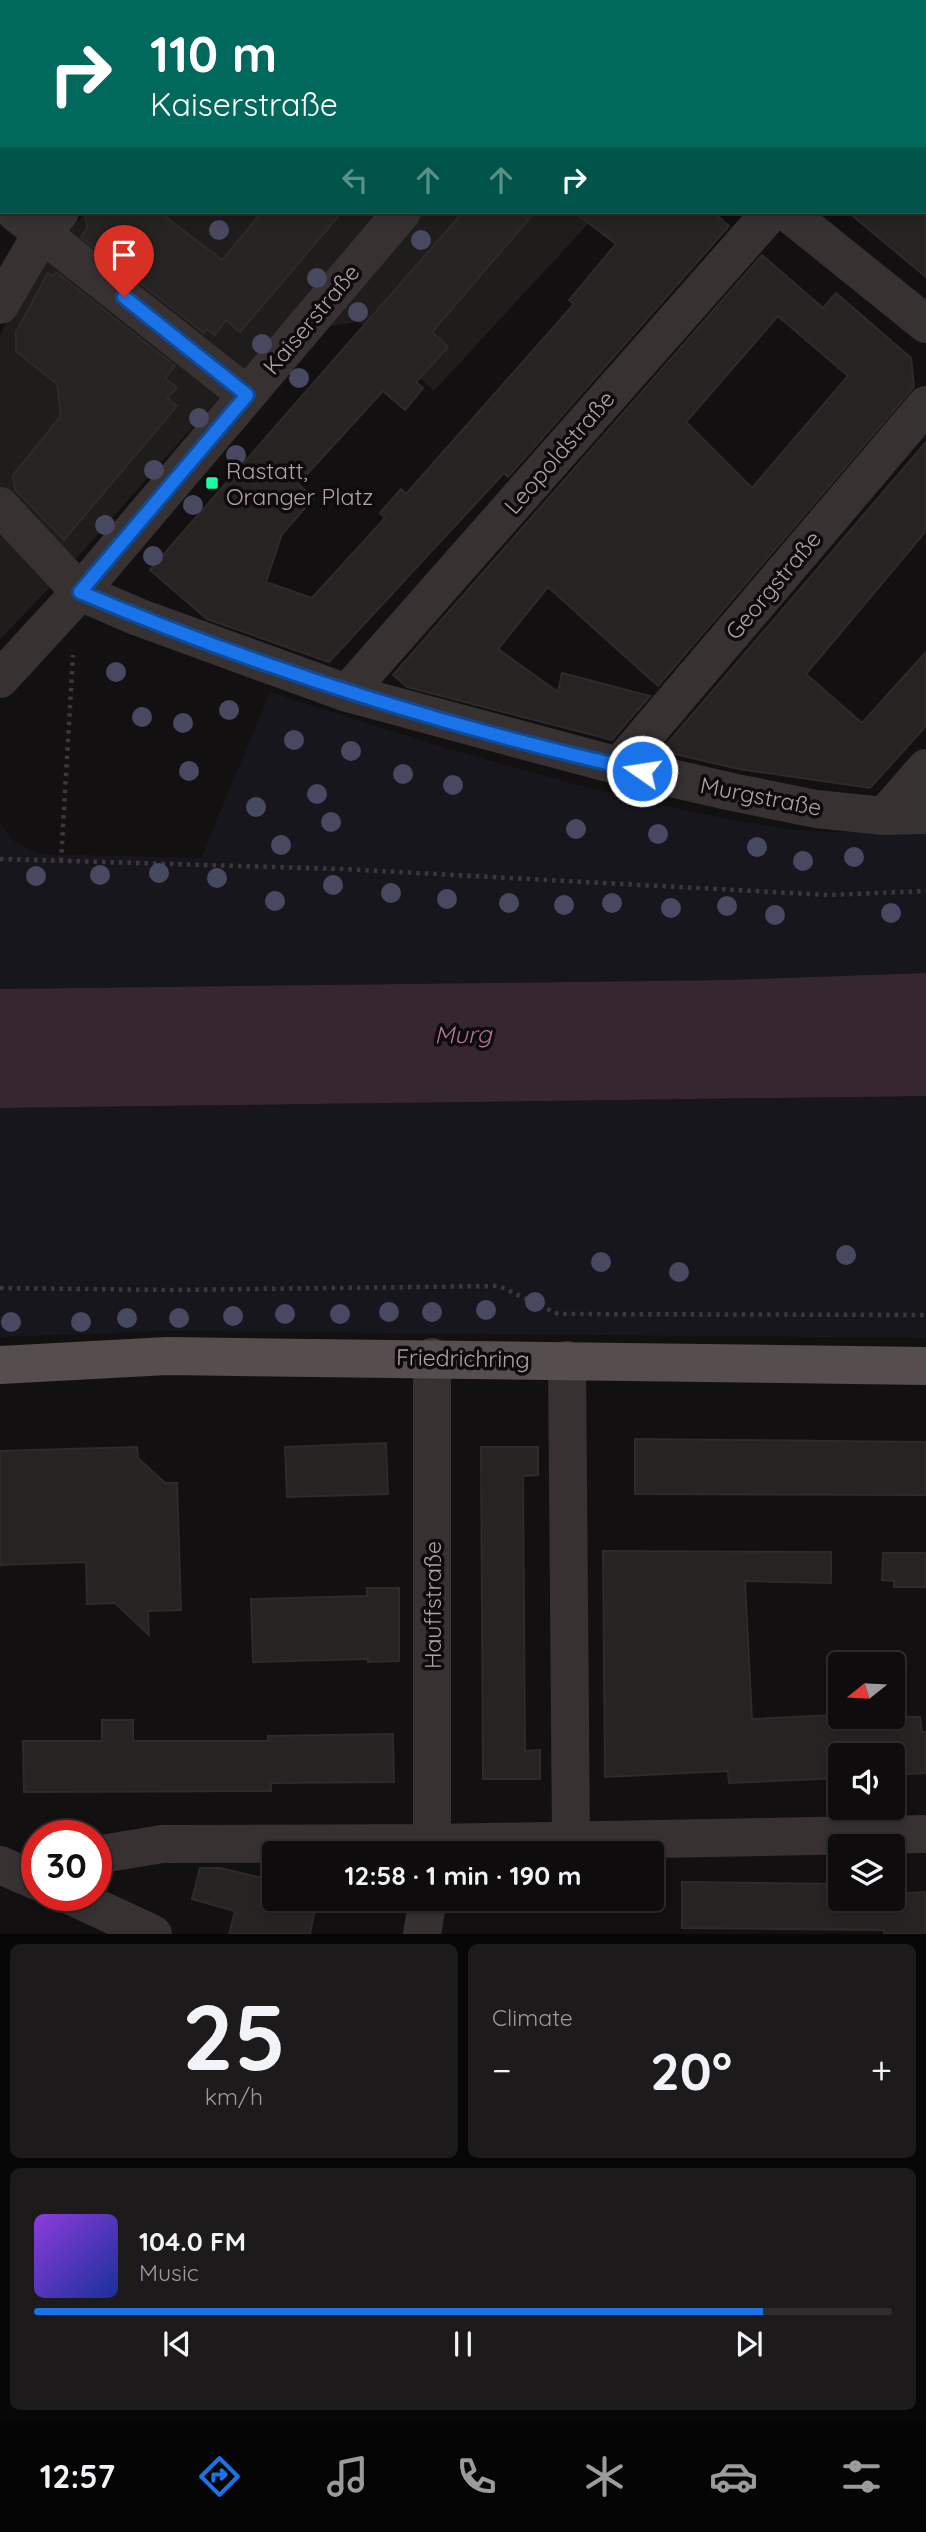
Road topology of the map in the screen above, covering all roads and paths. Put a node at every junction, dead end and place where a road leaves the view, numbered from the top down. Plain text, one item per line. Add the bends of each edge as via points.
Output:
1 (400, 214) edge
2 (769, 214) edge
3 (789, 214) edge
4 (39, 219) edge
5 (0, 305) edge
6 (926, 324) edge
7 (247, 395) junction
8 (926, 405) edge
9 (0, 506) edge
10 (80, 592) junction
11 (73, 652) dead end
12 (0, 680) edge
13 (347, 692) junction
14 (619, 766) junction
15 (926, 768) edge
16 (926, 815) edge
17 (884, 816) junction
18 (0, 859) edge
19 (61, 861) junction
20 (926, 891) edge
21 (0, 1288) edge
22 (926, 1315) edge
23 (432, 1357) junction
24 (567, 1360) junction
25 (0, 1365) edge
26 (926, 1366) edge
27 (926, 1834) edge
28 (571, 1840) junction
29 (432, 1841) edge
30 (554, 1841) edge
31 (262, 1845) edge
32 (112, 1852) edge
33 (103, 1911) edge
34 (426, 1911) edge
35 (153, 1934) edge
36 (422, 1934) edge

1 - 7 street, Kaiserstraße
2 - 13 street, Leopoldstraße
3 - 6 street
4 - 5 street
4 - 7 street
7 - 10 street, Kaiserstraße
8 - 14 street, Georgstraße
9 - 10 street
10 - 12 street, Kaiserstraße
10 - 13 street, Murgstraße
11 - 19 path
13 - 14 street, Murgstraße
14 - 17 street, Murgstraße via 816,809
15 - 17 street
16 - 17 street, Murgstraße
18 - 19 path
19 - 20 path via 342,869 829,895
21 - 22 path via 499,1286 558,1314
23 - 24 main road, Friedrichring
23 - 25 main road, Friedrichring via 167,1356
23 - 29 street, Hauffstraße
24 - 26 main road, Friedrichring
24 - 28 street
27 - 28 street
28 - 30 street
31 - 32 street via 162,1844
33 - 35 street
34 - 36 street

